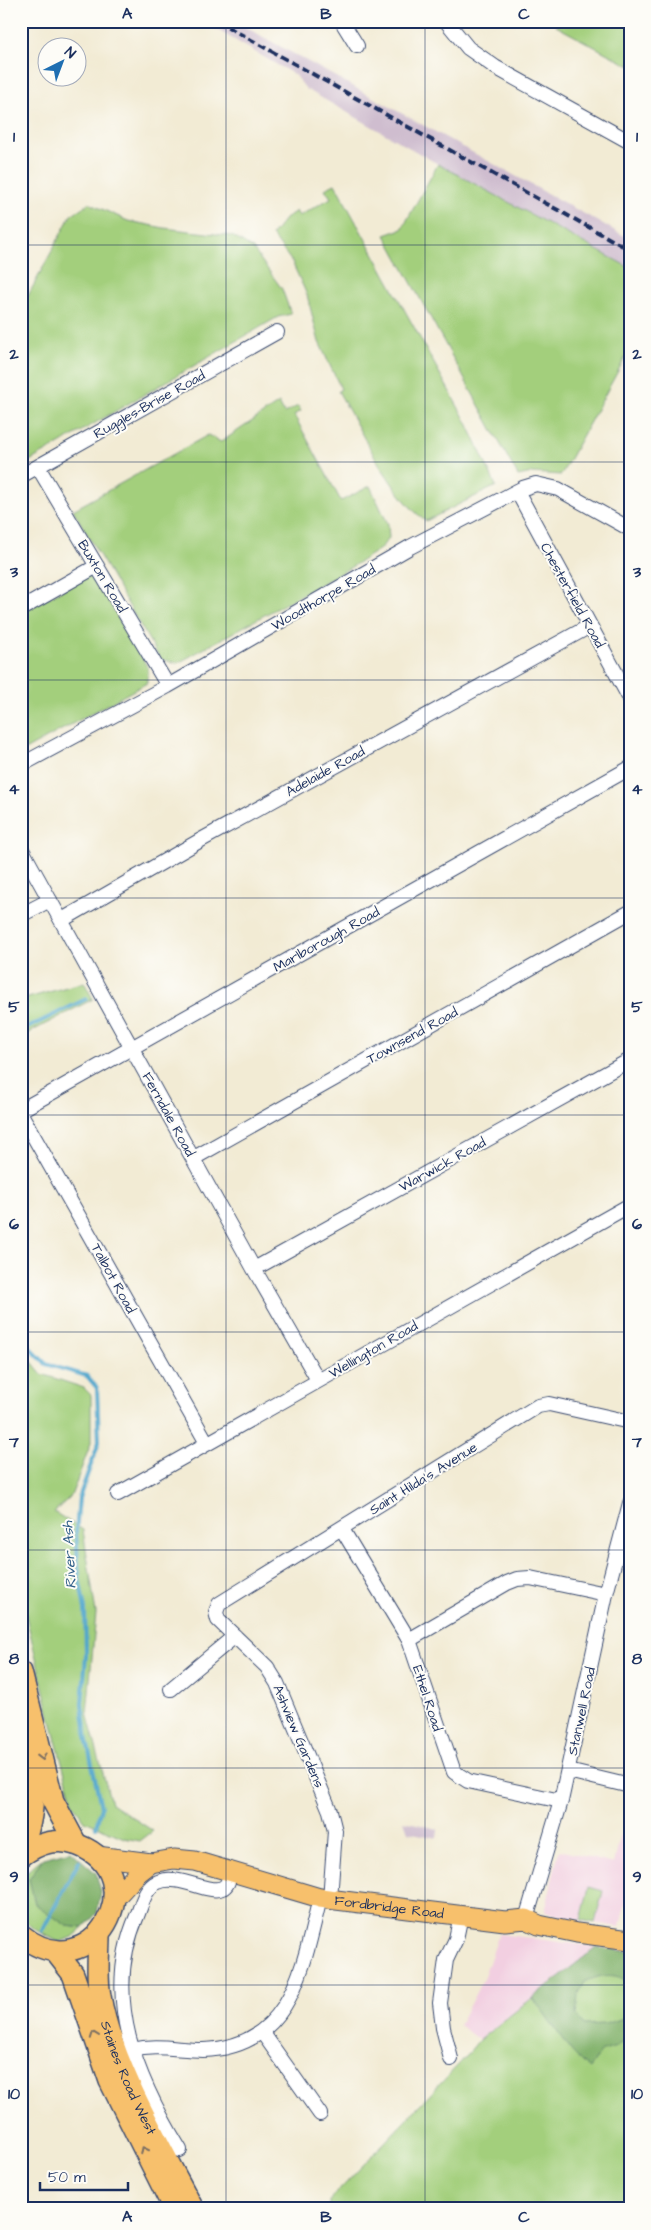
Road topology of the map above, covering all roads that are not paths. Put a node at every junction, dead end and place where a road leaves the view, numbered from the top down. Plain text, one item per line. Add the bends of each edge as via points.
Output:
1 (348, 21) edge
2 (447, 22) edge
3 (357, 46) dead end
4 (630, 142) edge
5 (277, 332) dead end
6 (38, 467) junction
7 (21, 476) edge
8 (516, 491) junction
9 (630, 529) edge
10 (97, 566) junction
11 (21, 609) edge
12 (590, 626) junction
13 (168, 686) junction
14 (630, 699) edge
15 (21, 765) edge
16 (630, 768) edge
17 (21, 848) edge
18 (50, 900) junction
19 (630, 912) edge
20 (21, 915) edge
21 (62, 920) junction
22 (132, 1048) junction
23 (630, 1060) edge
24 (21, 1110) edge
25 (21, 1114) edge
26 (194, 1158) junction
27 (630, 1205) edge
28 (254, 1269) junction
29 (318, 1380) junction
30 (630, 1422) edge
31 (207, 1442) junction
32 (118, 1494) dead end
33 (630, 1502) edge
34 (342, 1529) junction
35 (606, 1594) junction
36 (227, 1599) joint
37 (235, 1636) junction
38 (409, 1640) junction
39 (21, 1672) edge
40 (170, 1689) dead end
41 (21, 1745) edge
42 (568, 1771) junction
43 (630, 1786) edge
44 (561, 1801) junction
45 (76, 1844) junction
46 (21, 1854) edge
47 (97, 1856) junction
48 (151, 1863) junction
49 (231, 1872) junction
50 (325, 1898) junction
51 (114, 1900) junction
52 (461, 1915) junction
53 (526, 1919) junction
54 (21, 1935) edge
55 (99, 1935) junction
56 (630, 1940) edge
57 (56, 1951) junction
58 (262, 2032) junction
59 (131, 2050) junction
60 (452, 2052) dead end
61 (320, 2114) dead end
62 (180, 2150) dead end
63 (174, 2209) edge
64 (193, 2209) edge

1 - 3 street via 344,25
2 - 4 street via 468,48 495,67
5 - 6 street, Ruggles-Brise Road
6 - 7 street, Ruggles-Brise Road
6 - 10 street, Buxton Road
8 - 9 street, Woodthorpe Road via 536,484 558,489
8 - 12 street, Chesterfield Road
8 - 13 street, Woodthorpe Road via 410,547
10 - 11 street
10 - 13 street, Buxton Road
12 - 14 street, Chesterfield Road
12 - 21 street, Adelaide Road
13 - 15 street, Woodthorpe Road
16 - 22 street, Marlborough Road
17 - 18 street, Ferndale Road
18 - 20 street
18 - 21 street, Ferndale Road
19 - 26 street, Townsend Road
21 - 22 street, Ferndale Road
22 - 24 street, Marlborough Road
22 - 26 street, Ferndale Road
23 - 28 street, Warwick Road
25 - 31 street, Talbot Road
26 - 28 street, Ferndale Road
27 - 29 street, Wellington Road
28 - 29 street, Ferndale Road
29 - 31 street, Wellington Road
30 - 34 street, Saint Hilda's Avenue via 549,1404 538,1406
31 - 32 street, Wellington Road
33 - 35 street, Stanwell Road
34 - 36 street, Saint Hilda's Avenue
34 - 38 street, Ethel Road
35 - 38 street via 530,1578 517,1579
35 - 42 street, Stanwell Road
36 - 37 street, Ashview Gardens via 219,1604 216,1612 218,1620
37 - 40 street
37 - 50 street, Ashview Gardens via 267,1667 277,1683 330,1811 335,1831
38 - 44 street, Ethel Road via 454,1772 464,1780
39 -> 45 highway via 53,1801
41 - 46 highway via 34,1799 29,1832
42 - 43 street
42 - 44 street, Stanwell Road
44 - 53 street, Stanwell Road
45 - 46 highway via 52,1841
45 - 47 highway
47 - 48 main road, Fordbridge Road
47 - 51 highway via 109,1872
48 - 49 main road, Fordbridge Road via 174,1859 195,1861
48 - 51 main road
49 - 50 main road, Fordbridge Road
49 - 59 street via 227,1884 221,1889 170,1879 158,1882 147,1891 126,1943 122,1997
50 - 52 main road, Fordbridge Road
50 - 58 street, Ashview Gardens via 287,2004
51 - 55 highway via 112,1913
52 - 53 main road, Fordbridge Road via 505,1921
52 - 60 street via 456,1939 446,1960 440,2003 443,2028
53 - 56 main road, Fordbridge Road via 562,1930
54 - 57 highway via 32,1944
55 - 57 highway via 77,1948
55 - 64 highway, Staines Road West via 97,1975 108,2029 129,2082
63 -> 57 highway, Staines Road West via 110,2081 73,1974
58 - 59 street via 236,2044 204,2050 149,2046
58 - 61 street
59 - 62 street

